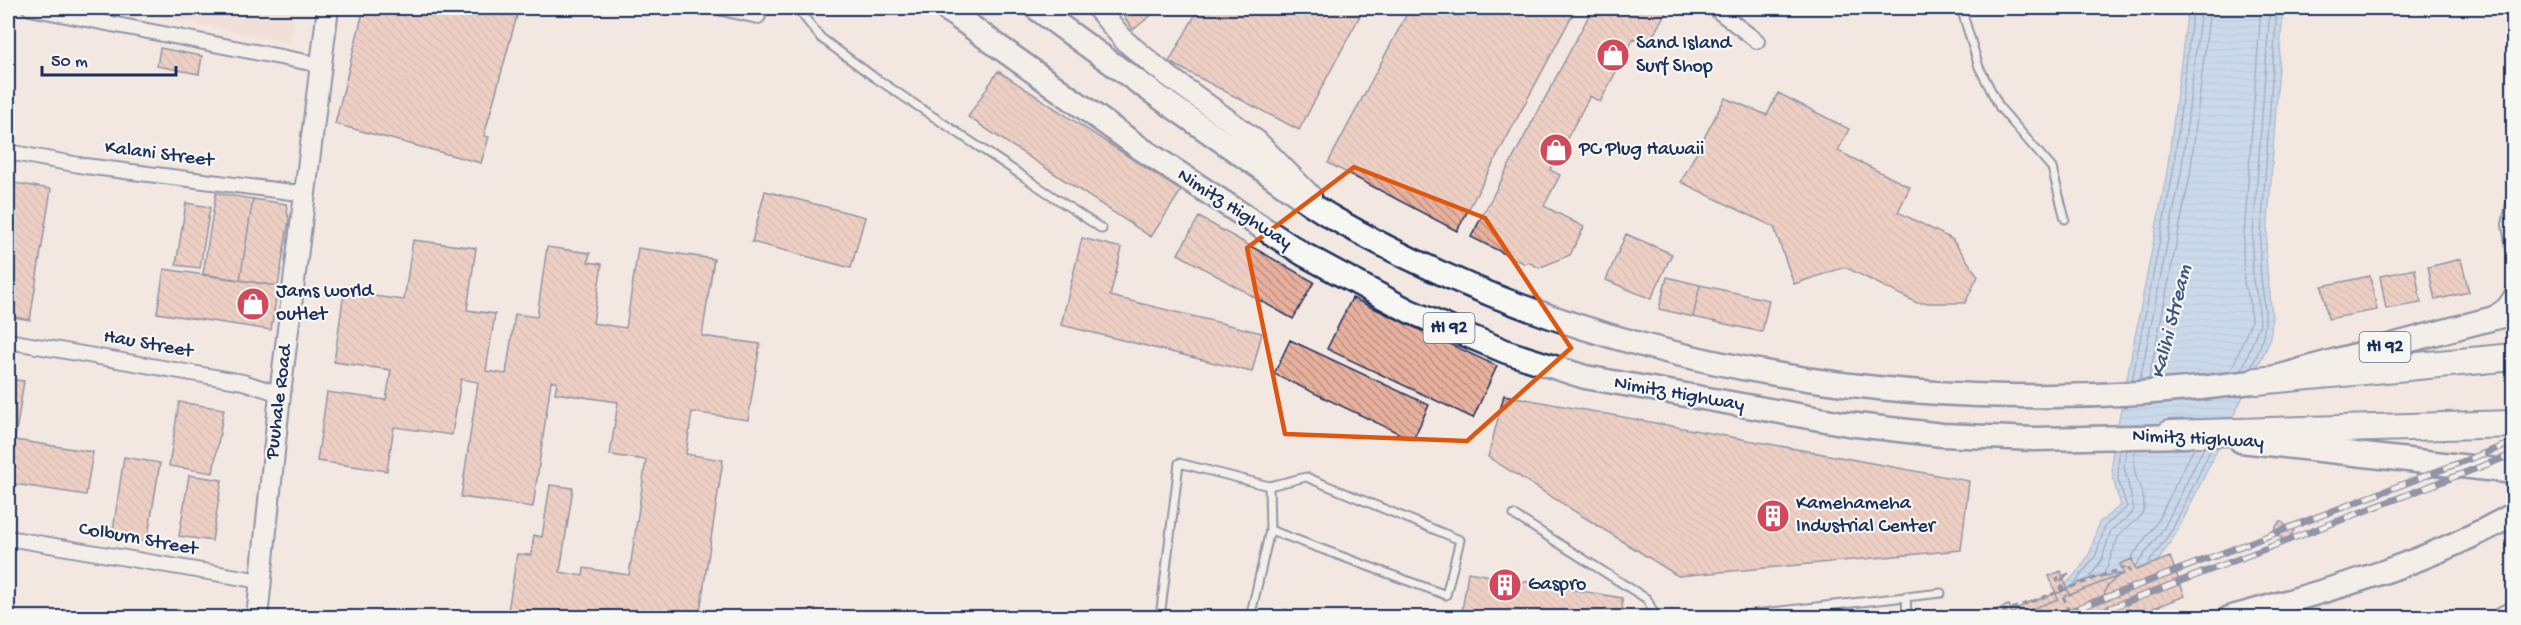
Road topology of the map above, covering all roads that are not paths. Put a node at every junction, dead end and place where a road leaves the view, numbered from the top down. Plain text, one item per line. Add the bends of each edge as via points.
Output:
1 (30, 8) edge
2 (328, 8) edge
3 (723, 8) edge
4 (797, 8) edge
5 (945, 8) edge
6 (1036, 8) edge
7 (1097, 8) edge
8 (1714, 8) edge
9 (1961, 8) edge
10 (758, 16) dead end
11 (1757, 41) dead end
12 (321, 65) junction
13 (8, 152) edge
14 (307, 194) junction
15 (2514, 204) edge
16 (1332, 218) junction
17 (2065, 219) dead end
18 (2512, 225) edge
19 (1102, 229) dead end
20 (2514, 248) edge
21 (2514, 292) edge
22 (2514, 313) edge
23 (2485, 320) junction
24 (8, 341) edge
25 (2514, 357) edge
26 (2257, 381) junction
27 (280, 394) junction
28 (2514, 424) edge
29 (2170, 434) joint
30 (2255, 437) junction
31 (2514, 472) edge
32 (1269, 486) junction
33 (2514, 514) edge
34 (1514, 515) dead end
35 (1270, 530) junction
36 (8, 538) edge
37 (261, 581) junction
38 (1941, 593) dead end
39 (1906, 597) junction
40 (2514, 616) edge
41 (257, 618) edge
42 (1160, 618) edge
43 (1250, 618) edge
44 (1656, 618) edge
45 (1719, 618) edge
46 (1907, 618) edge
47 (2229, 618) edge
48 (2507, 618) edge

1 - 12 street
2 - 12 street, Puuhale Road
3 - 10 street
4 - 19 lane via 821,39
5 - 29 main road, Nimitz Highway / HI 92 via 1140,148 1303,254 1409,311 1507,352 1585,377 1836,423 1942,435 2034,439
6 - 16 main road, Nimitz Highway / HI 92
7 - 16 street via 1125,41 1257,141
8 - 11 street
9 - 17 lane via 1979,67 2000,108 2052,168
12 - 14 street, Puuhale Road
13 - 14 street, Kalani Street via 85,166
14 - 27 street, Puuhale Road
15 - 18 street
16 - 26 main road, Nimitz Highway / HI 92 via 1405,256 1531,311 1685,357 1843,383 1946,394 2151,392
18 - 20 street
21 - 23 street via 2504,306
22 - 23 main road, Nimitz Highway / HI 92
23 - 26 main road, Nimitz Highway / HI 92
24 - 27 street, Hau Street via 243,382
25 - 26 highway
27 - 37 street, Puuhale Road
28 - 30 highway
29 - 30 highway
30 - 31 main road, Nimitz Highway
32 - 35 lane
32 - 35 lane via 1306,477 1460,540 1446,595
32 - 42 lane via 1179,463
33 - 47 main road via 2442,550 2348,585
34 - 44 lane via 1647,599
35 - 43 lane
36 - 37 street, Colburn Street
37 - 41 street, Puuhale Road
38 - 39 lane
39 - 45 lane
39 - 46 lane
40 - 48 highway

